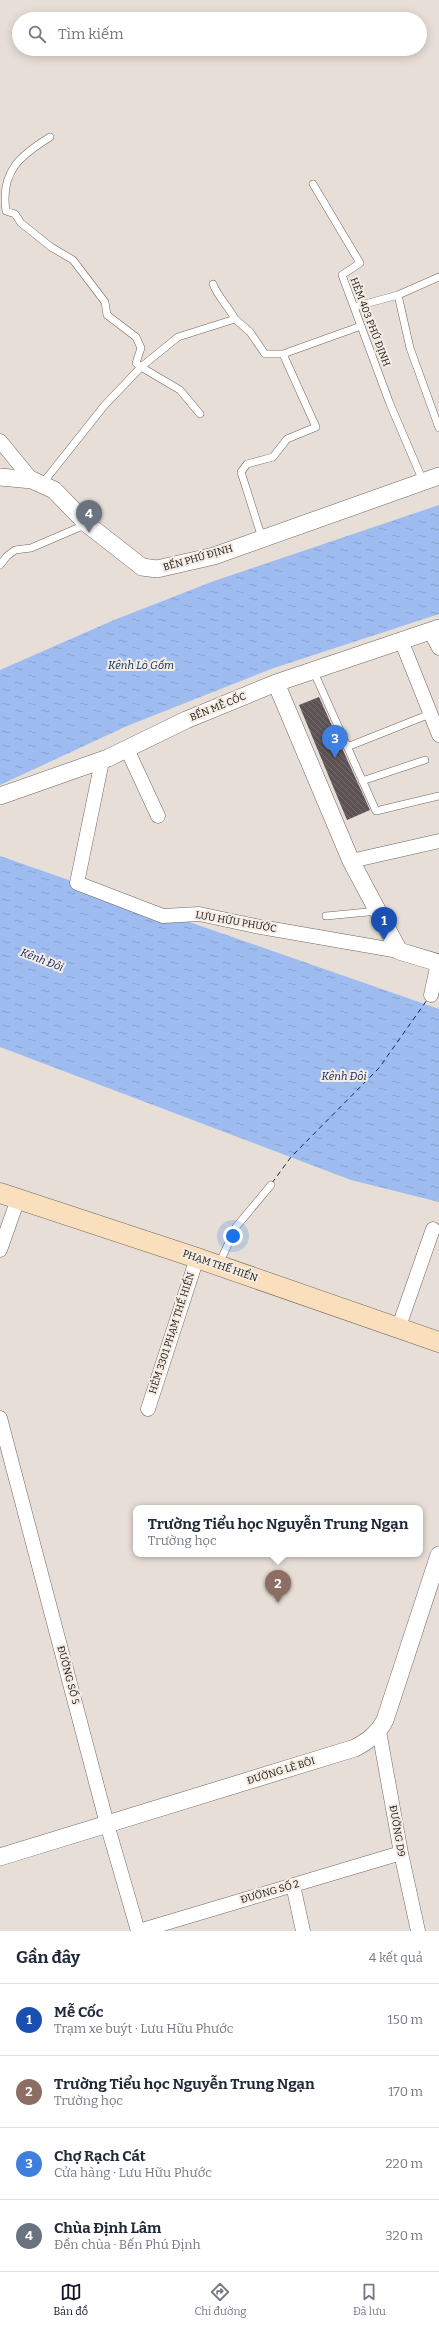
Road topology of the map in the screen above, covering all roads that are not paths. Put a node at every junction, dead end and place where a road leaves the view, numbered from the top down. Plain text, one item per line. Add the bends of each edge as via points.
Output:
1 (50, 137) dead end
2 (313, 184) dead end
3 (439, 277) edge
4 (213, 284) dead end
5 (398, 295) junction
6 (354, 307) junction
7 (235, 319) junction
8 (361, 326) junction
9 (283, 354) junction
10 (141, 367) junction
11 (200, 414) dead end
12 (439, 428) edge
13 (0, 441) edge
14 (0, 477) edge
15 (431, 478) edge
16 (37, 482) junction
17 (88, 524) junction
18 (262, 538) junction
19 (0, 566) edge
20 (434, 629) edge
21 (401, 640) junction
22 (439, 648) edge
23 (313, 670) junction
24 (276, 683) junction
25 (430, 714) junction
26 (439, 735) edge
27 (347, 747) junction
28 (127, 749) junction
29 (425, 760) dead end
30 (102, 761) junction
31 (362, 781) junction
32 (0, 796) edge
33 (439, 796) edge
34 (158, 816) dead end
35 (439, 841) edge
36 (350, 861) junction
37 (378, 911) junction
38 (326, 916) dead end
39 (399, 951) junction
40 (439, 963) edge
41 (431, 995) dead end
42 (271, 1185) dead end
43 (9, 1196) edge
44 (433, 1229) dead end
45 (0, 1250) edge
46 (197, 1258) junction
47 (218, 1266) junction
48 (398, 1328) junction
49 (439, 1342) edge
50 (148, 1408) dead end
51 (0, 1418) edge
52 (439, 1555) edge
53 (379, 1731) junction
54 (107, 1824) junction
55 (401, 1854) junction
56 (0, 1856) edge
57 (293, 1885) junction
58 (138, 1931) edge
59 (303, 1931) edge
60 (418, 1931) edge

1 - 10 lane via 16,158 5,173 1,192 6,211 15,214 21,223 51,247 73,260 105,302 107,315 136,337 141,348 136,362
2 - 6 lane, HẺM 403 PHÚ ĐỊNH via 360,263 342,275
3 - 5 lane
4 - 7 lane via 218,296 228,306
5 - 6 lane
5 - 12 lane via 410,348
6 - 8 lane, HẺM 403 PHÚ ĐỊNH
7 - 9 lane via 250,332 265,354
7 - 10 lane via 178,337
8 - 9 lane
8 - 15 lane, HẺM 403 PHÚ ĐỊNH via 390,404
9 - 18 lane via 316,427 287,439 273,457 247,464 242,469 248,500
10 - 11 lane via 180,390
10 - 16 lane
13 - 16 street
14 - 16 street, BẾN PHÚ ĐỊNH
15 - 18 street, BẾN PHÚ ĐỊNH
16 - 17 street, BẾN PHÚ ĐỊNH via 54,490
17 - 18 street, BẾN PHÚ ĐỊNH via 142,567 157,569 214,556
17 - 19 lane via 31,548 15,550
20 - 21 street, BẾN MỄ CỐC
20 - 22 street
21 - 23 street, BẾN MỄ CỐC
21 - 25 street
23 - 24 street, BẾN MỄ CỐC
23 - 27 lane
24 - 28 street, BẾN MỄ CỐC via 186,720
24 - 36 street
25 - 26 street
25 - 27 lane
27 - 31 lane
28 - 30 street, BẾN MỄ CỐC
28 - 34 street
29 - 31 lane
30 - 32 street, BẾN MỄ CỐC
30 - 39 street, LƯU HỮU PHƯỚC via 77,883 163,916 199,914
31 - 33 lane via 376,811
35 - 36 street
36 - 37 street
37 - 38 lane
37 - 39 street
39 - 40 street, LƯU HỮU PHƯỚC
40 - 41 street
42 - 47 lane via 236,1227
43 - 45 street
43 - 46 main road, PHẠM THẾ HIỂN
44 - 48 street
46 - 47 main road, PHẠM THẾ HIỂN
46 - 50 street, HẺM 3301 PHẠM THẾ HIỂN
47 - 48 main road, PHẠM THẾ HIỂN
48 - 49 main road, PHẠM THẾ HIỂN
51 - 54 street, ĐƯỜNG SỐ 5
52 - 53 street, ĐƯỜNG LÊ BÔI via 413,1640
53 - 54 street, ĐƯỜNG LÊ BÔI via 355,1748
53 - 55 street, ĐƯỜNG D9
54 - 56 street, ĐƯỜNG LÊ BÔI
54 - 58 street, ĐƯỜNG SỐ 5
55 - 57 street, ĐƯỜNG SỐ 2
55 - 60 street, ĐƯỜNG D9
57 - 58 street, ĐƯỜNG SỐ 2
57 - 59 street

